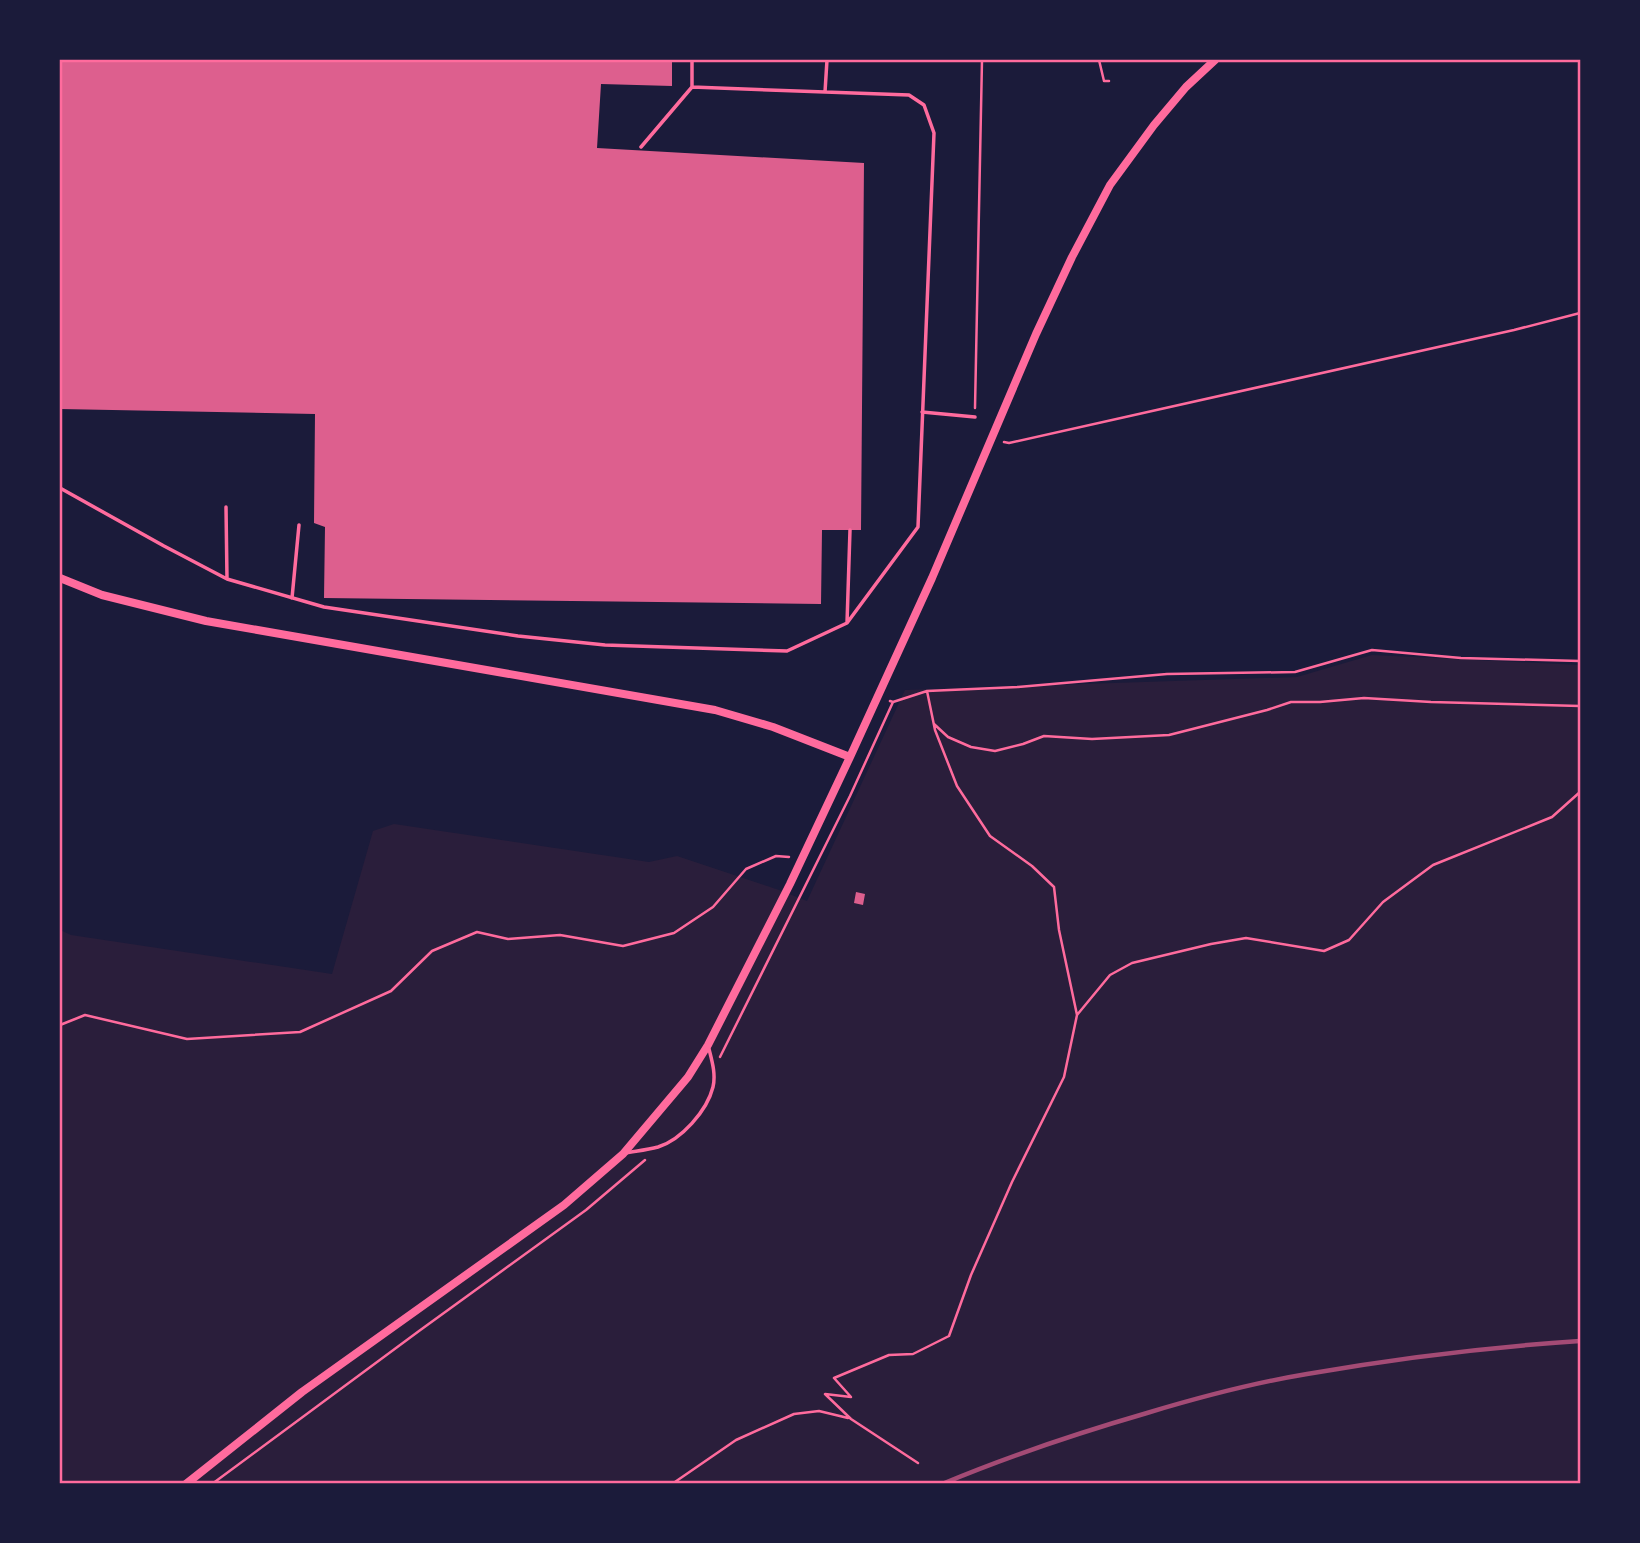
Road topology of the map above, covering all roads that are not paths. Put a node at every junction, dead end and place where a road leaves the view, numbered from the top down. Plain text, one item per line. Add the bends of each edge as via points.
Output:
1 (692, 60) edge
2 (827, 60) edge
3 (1215, 60) edge
4 (692, 88) junction
5 (825, 92) junction
6 (642, 147) dead end
7 (922, 412) junction
8 (975, 417) road end
9 (60, 488) edge
10 (226, 507) dead end
11 (299, 525) dead end
12 (850, 530) dead end
13 (60, 578) edge
14 (227, 579) junction
15 (292, 598) junction
16 (847, 624) junction
17 (850, 757) junction
18 (708, 1045) junction
19 (623, 1154) junction
20 (186, 1483) edge

1 - 4 lane
2 - 5 lane
3 - 17 street via 1154,125 1110,185 1072,257
4 - 5 lane
4 - 6 lane
5 - 7 lane via 909,94 924,104 934,133
7 - 8 lane
7 - 16 lane via 918,527
9 - 14 lane
10 - 14 lane
11 - 15 lane
12 - 16 lane
13 - 17 street via 102,595 206,621 715,710
14 - 15 lane
15 - 16 lane via 324,607 517,636 605,645 788,651
17 - 18 street
18 - 19 street via 688,1077
18 - 19 lane via 714,1085 699,1115 660,1146
19 - 20 street via 565,1205 302,1392

